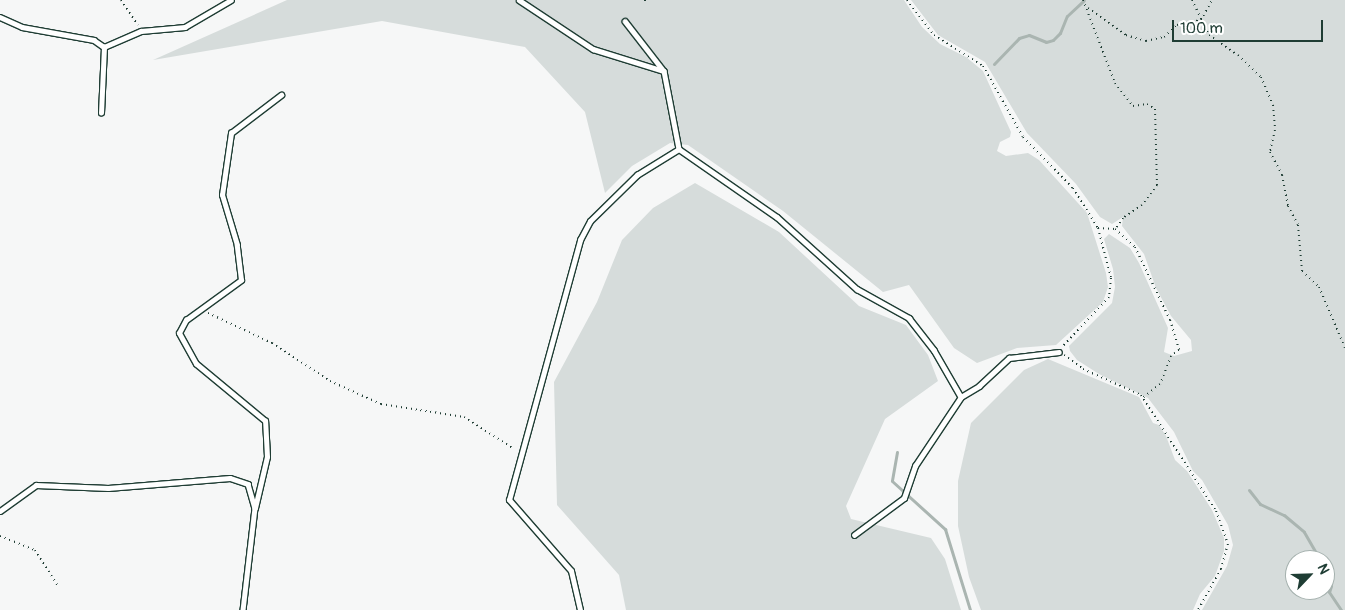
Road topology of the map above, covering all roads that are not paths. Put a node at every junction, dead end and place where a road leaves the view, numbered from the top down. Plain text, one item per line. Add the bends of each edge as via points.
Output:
1 (231, 0) edge
2 (519, 0) edge
3 (0, 17) edge
4 (625, 21) dead end
5 (104, 48) junction
6 (664, 71) junction
7 (281, 95) dead end
8 (101, 113) dead end
9 (679, 149) junction
10 (1059, 352) road end
11 (961, 397) junction
12 (255, 508) junction
13 (0, 510) edge
14 (854, 536) dead end
15 (242, 610) edge
16 (580, 610) edge

1 - 5 lane via 185,27 141,31
2 - 6 lane via 593,49
3 - 5 lane via 22,27 94,40
4 - 6 lane
5 - 8 lane
6 - 9 lane
7 - 12 lane via 231,133 222,195 237,245 241,280 186,320 179,333 196,364 265,420 267,457
9 - 11 lane via 777,217 857,289 909,318 934,350
9 - 16 lane via 636,175 590,221 580,240 509,500 571,571
10 - 11 lane via 1009,358 979,386
11 - 14 lane via 914,466 904,498
12 - 13 lane via 248,484 230,478 108,488 36,485
12 - 15 lane

